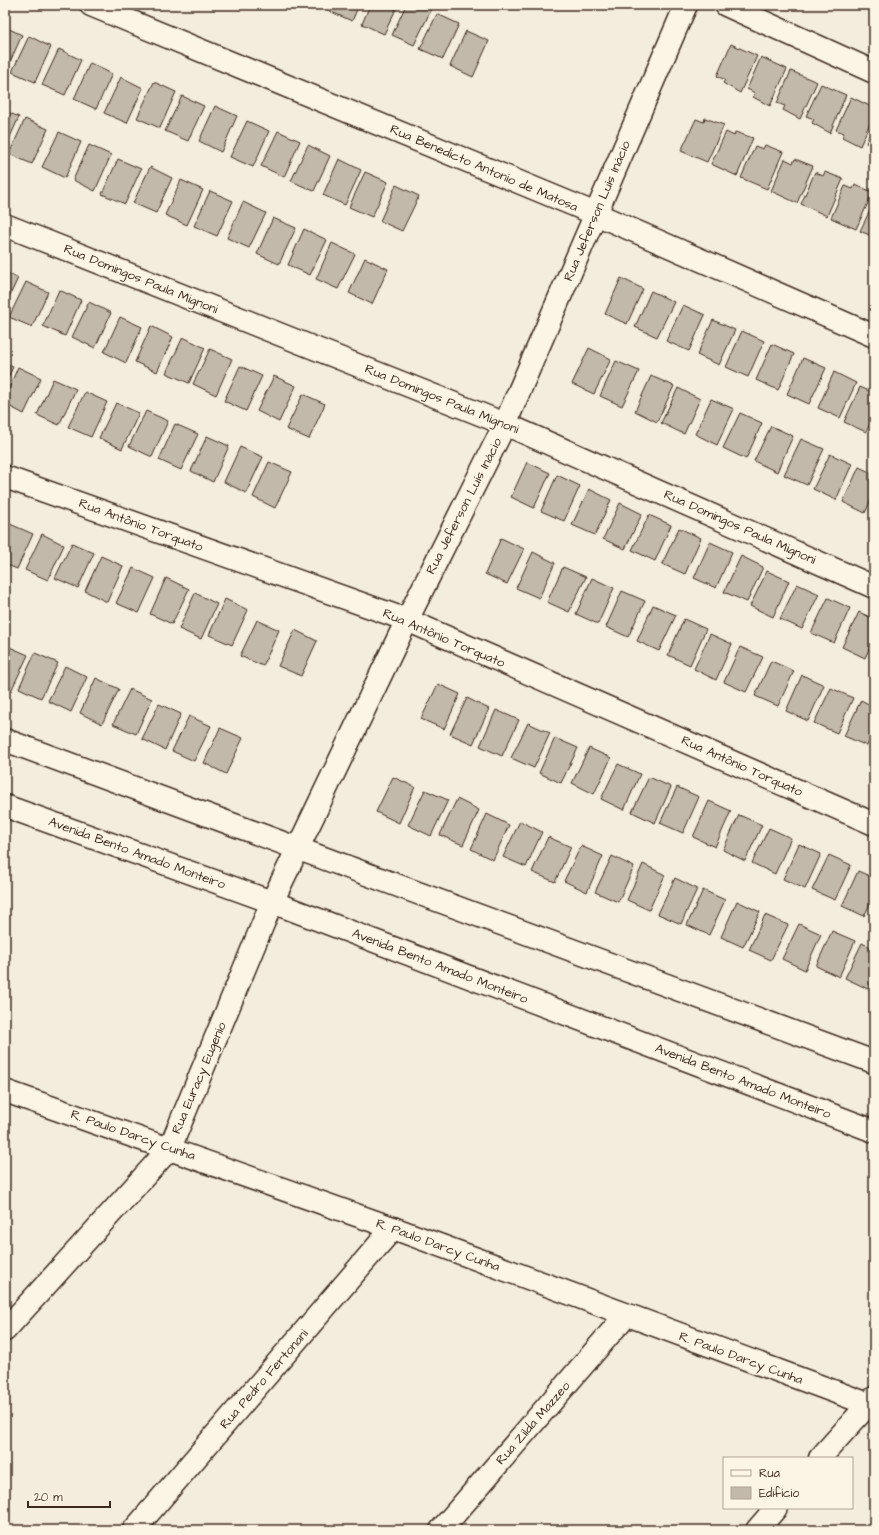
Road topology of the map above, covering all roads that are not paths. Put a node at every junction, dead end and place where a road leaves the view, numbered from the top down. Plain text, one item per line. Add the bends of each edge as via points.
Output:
1 (91, 5) edge
2 (686, 5) edge
3 (726, 5) edge
4 (874, 72) edge
5 (596, 214) junction
6 (5, 225) edge
7 (874, 336) edge
8 (505, 424) junction
9 (5, 477) edge
10 (874, 586) edge
11 (407, 620) junction
12 (5, 740) edge
13 (5, 806) edge
14 (874, 824) edge
15 (298, 849) junction
16 (272, 902) junction
17 (874, 1062) edge
18 (5, 1091) edge
19 (874, 1131) edge
20 (170, 1148) junction
21 (394, 1228) junction
22 (626, 1316) junction
23 (5, 1330) edge
24 (871, 1401) edge
25 (821, 1457) edge
26 (775, 1509) edge
27 (134, 1530) edge
28 (441, 1530) edge
29 (757, 1530) edge

1 - 5 street, Rua Benedicto Antonio de Matosa
2 - 5 street, Rua Jeferson Luís Inácio
3 - 4 street
5 - 7 street, Rua Benedicto Antonio de Matosa
5 - 8 street, Rua Jeferson Luís Inácio
6 - 8 street, Rua Domingos Paula Mignoni
8 - 10 street, Rua Domingos Paula Mignoni
8 - 11 street, Rua Jeferson Luís Inácio
9 - 11 street, Rua Antônio Torquato
11 - 14 street, Rua Antônio Torquato
11 - 15 street, Rua Jeferson Luís Inácio
12 - 15 street
13 - 16 street, Avenida Bento Amado Monteiro
15 - 16 street, Rua Euracy Eugenio
15 - 17 street
16 - 19 street, Avenida Bento Amado Monteiro
16 - 20 street, Rua Euracy Eugenio
18 - 20 street, R. Paulo Darcy Cunha
20 - 21 street, R. Paulo Darcy Cunha
20 - 23 street, Rua Euracy Eugenio
21 - 22 street, R. Paulo Darcy Cunha
21 - 27 street, Rua Pedro Fertonani
22 - 24 street, R. Paulo Darcy Cunha
22 - 28 street, Rua Zilda Mazzeo
24 - 25 street
26 - 29 street

